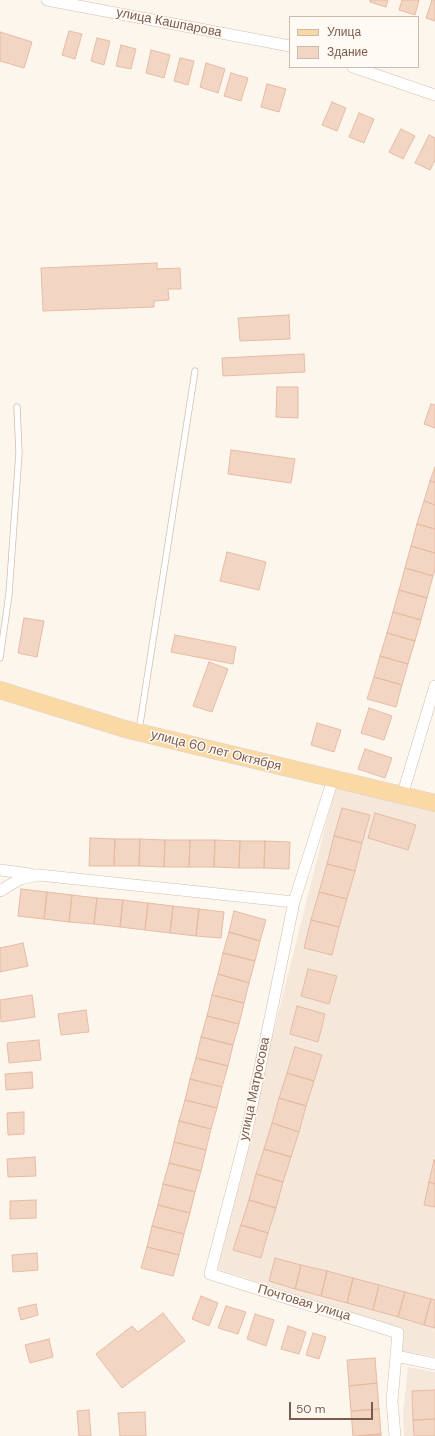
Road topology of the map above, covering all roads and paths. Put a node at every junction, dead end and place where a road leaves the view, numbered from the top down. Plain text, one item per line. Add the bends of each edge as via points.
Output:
1 (47, 0) edge
2 (289, 46) edge
3 (356, 68) edge
4 (435, 94) edge
5 (195, 371) dead end
6 (16, 407) dead end
7 (2, 624) edge
8 (0, 658) edge
9 (435, 686) edge
10 (0, 690) edge
11 (139, 732) junction
12 (333, 779) junction
13 (402, 796) junction
14 (435, 803) edge
15 (0, 870) edge
16 (39, 875) junction
17 (0, 890) edge
18 (294, 902) junction
19 (210, 1274) joint
20 (396, 1356) junction
21 (435, 1364) edge
22 (395, 1436) edge

1 - 2 street, улица Кашпарова
3 - 4 street
5 - 11 lane
6 - 7 lane via 19,453 9,594
7 - 8 lane
9 - 13 street
10 - 11 main road, улица 60 лет Октября
11 - 12 main road, улица 60 лет Октября
12 - 13 main road, улица 60 лет Октября
12 - 18 street, улица Матросова
13 - 14 main road, улица 60 лет Октября
15 - 16 street
16 - 17 street via 20,879
16 - 18 street
18 - 19 street, улица Матросова via 246,1135
19 - 20 street, Почтовая улица via 398,1332
20 - 21 street
20 - 22 street via 392,1401

